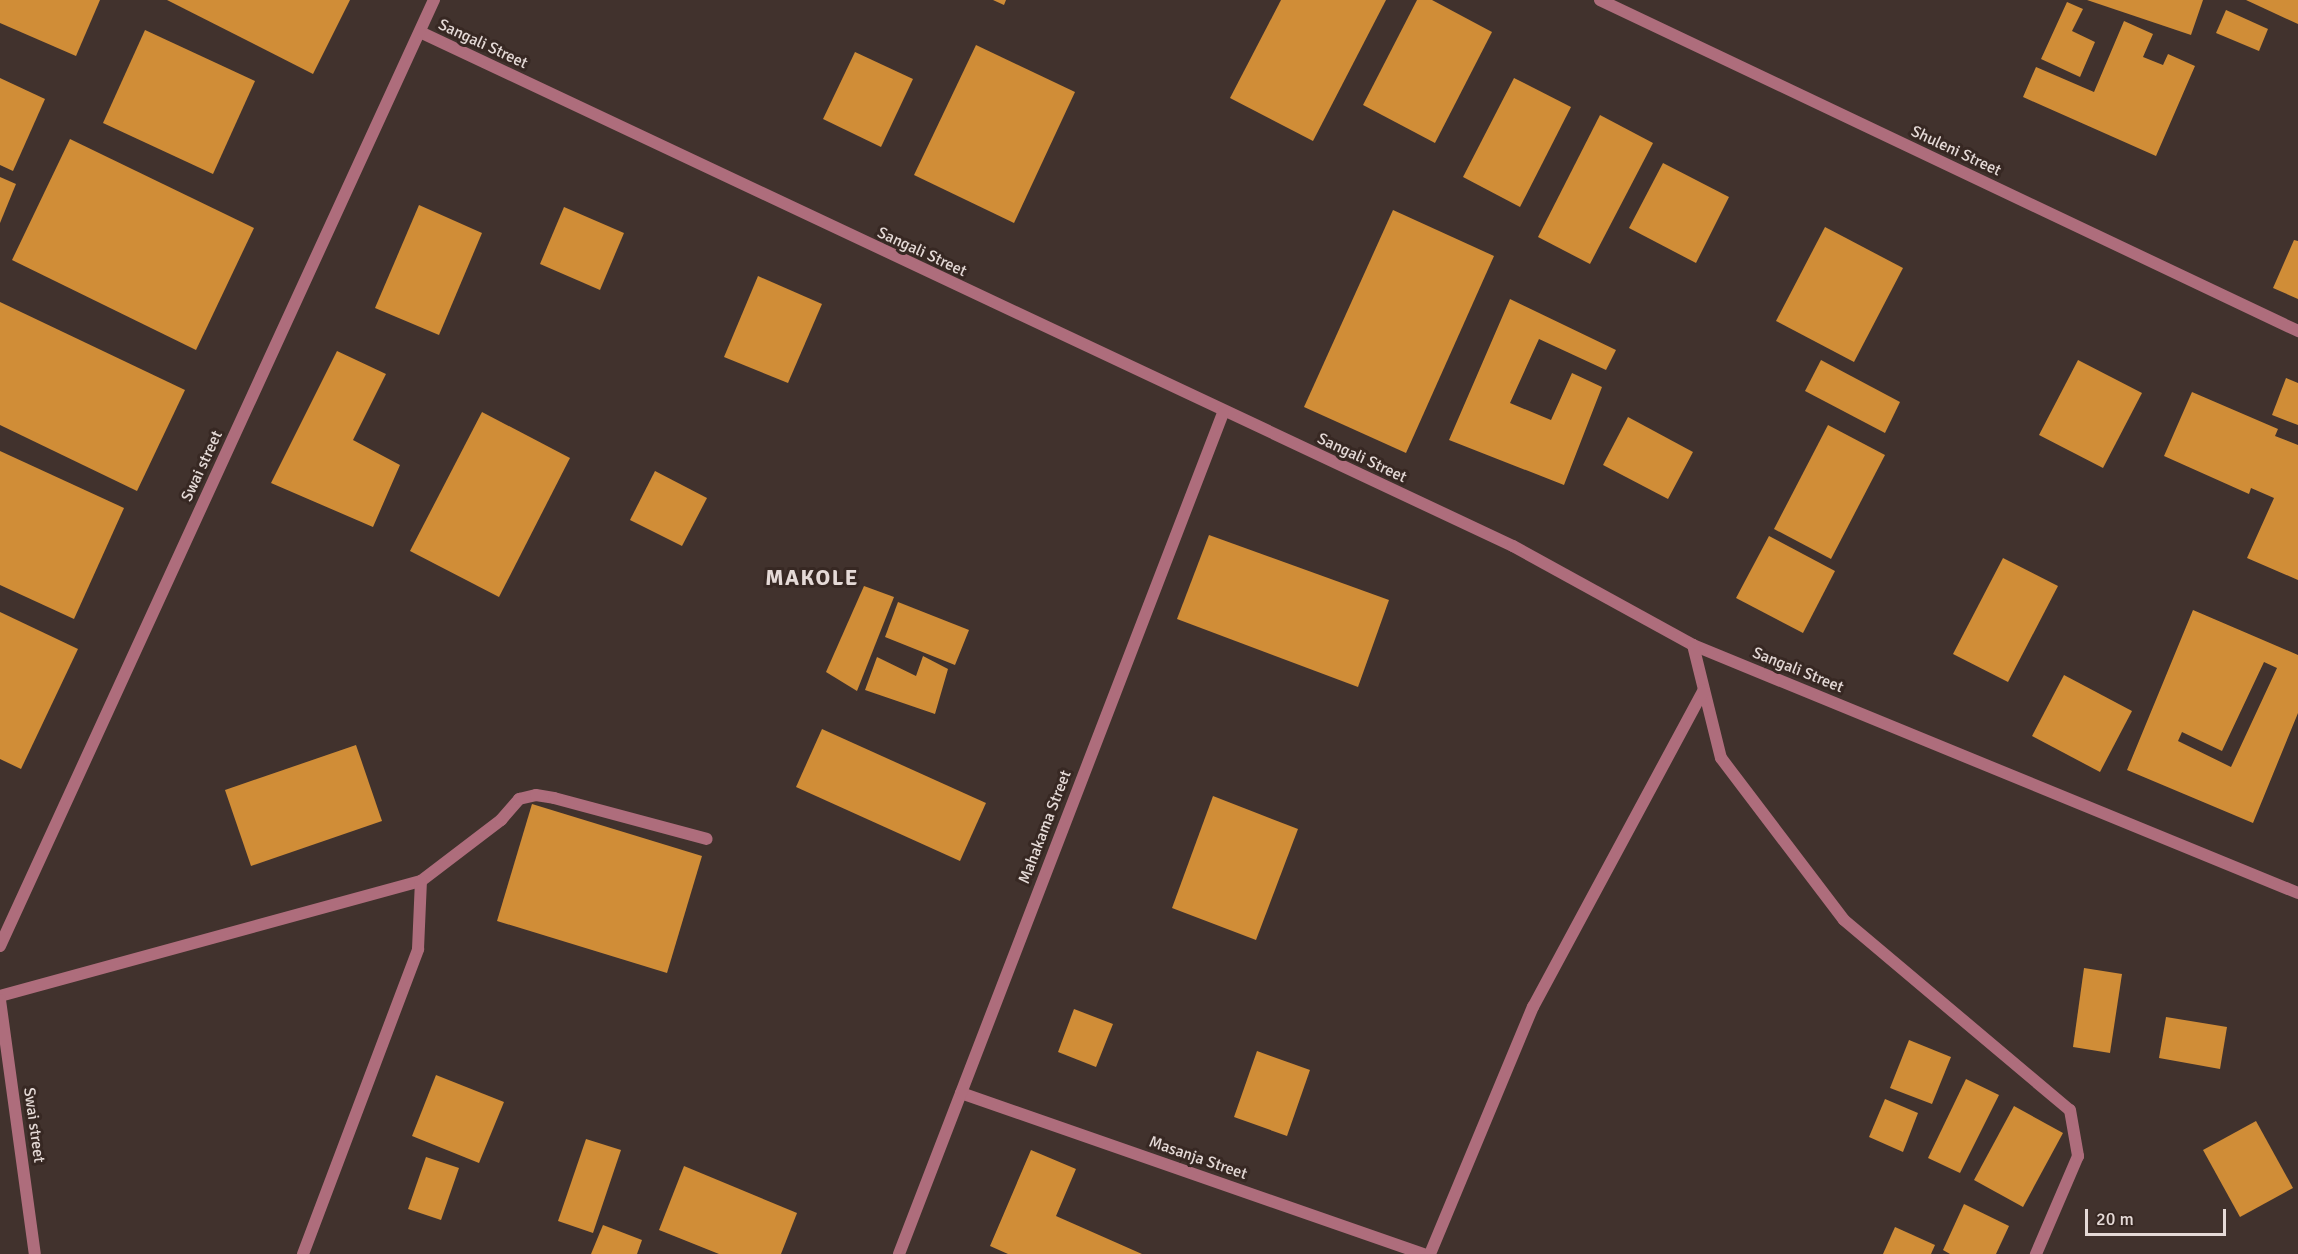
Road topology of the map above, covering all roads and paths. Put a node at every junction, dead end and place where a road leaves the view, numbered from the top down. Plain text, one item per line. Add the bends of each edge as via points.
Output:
1 (434, 0) edge
2 (1600, 0) edge
3 (420, 32) junction
4 (2298, 331) edge
5 (1223, 413) junction
6 (1693, 645) junction
7 (1704, 690) junction
8 (707, 839) dead end
9 (421, 881) junction
10 (2298, 893) edge
11 (0, 946) edge
12 (0, 998) edge
13 (961, 1093) junction
14 (35, 1254) edge
15 (303, 1254) edge
16 (898, 1254) edge
17 (1425, 1254) edge
18 (1430, 1254) edge
19 (2036, 1254) edge

1 - 3 street, Swai street
2 - 4 street, Shuleni Street
3 - 5 street, Sangali Street
3 - 11 street, Swai street
5 - 6 street, Sangali Street via 1513,546
5 - 13 street, Mahakama Street
6 - 7 street
6 - 10 street, Sangali Street
7 - 18 street via 1533,1007
7 - 19 street via 1721,758 1844,920 2070,1110 2078,1156
8 - 9 street via 536,795 519,799 501,820
9 - 12 street
9 - 15 street via 418,949
12 - 14 street, Swai street
13 - 16 street, Mahakama Street
13 - 17 street, Masanja Street

